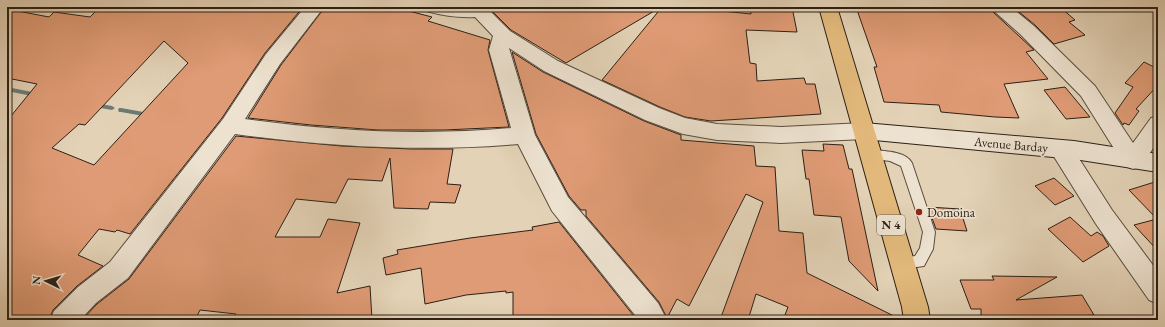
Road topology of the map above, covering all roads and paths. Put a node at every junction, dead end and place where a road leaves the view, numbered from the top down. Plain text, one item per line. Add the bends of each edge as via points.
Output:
1 (315, 7) edge
2 (432, 7) edge
3 (828, 7) edge
4 (1000, 7) edge
5 (476, 9) edge
6 (504, 35) junction
7 (1158, 124) edge
8 (230, 125) junction
9 (864, 131) junction
10 (524, 135) junction
11 (1061, 149) junction
12 (871, 155) junction
13 (1133, 160) junction
14 (1158, 163) edge
15 (902, 263) junction
16 (1158, 292) edge
17 (63, 320) edge
18 (654, 320) edge
19 (917, 320) edge

1 - 8 street via 273,59
2 - 5 street via 464,12
3 - 9 main road, N 4
4 - 13 street via 1027,30 1088,91
5 - 6 street, Avenue Barday
6 - 9 street, Avenue Barday via 551,66 683,126 718,132 782,135
6 - 10 street via 499,50
7 - 13 street
8 - 10 street via 351,139 488,139
8 - 17 street via 119,270 87,295
9 - 11 street, Avenue Barday
9 - 12 main road, N 4
10 - 18 street via 560,204
11 - 13 street, Avenue Barday
11 - 16 street via 1104,217
12 - 15 main road, N 4
12 - 15 lane via 891,156 906,163 929,232 926,249 919,262
13 - 14 street, Avenue Barday
15 - 19 main road, N 4

